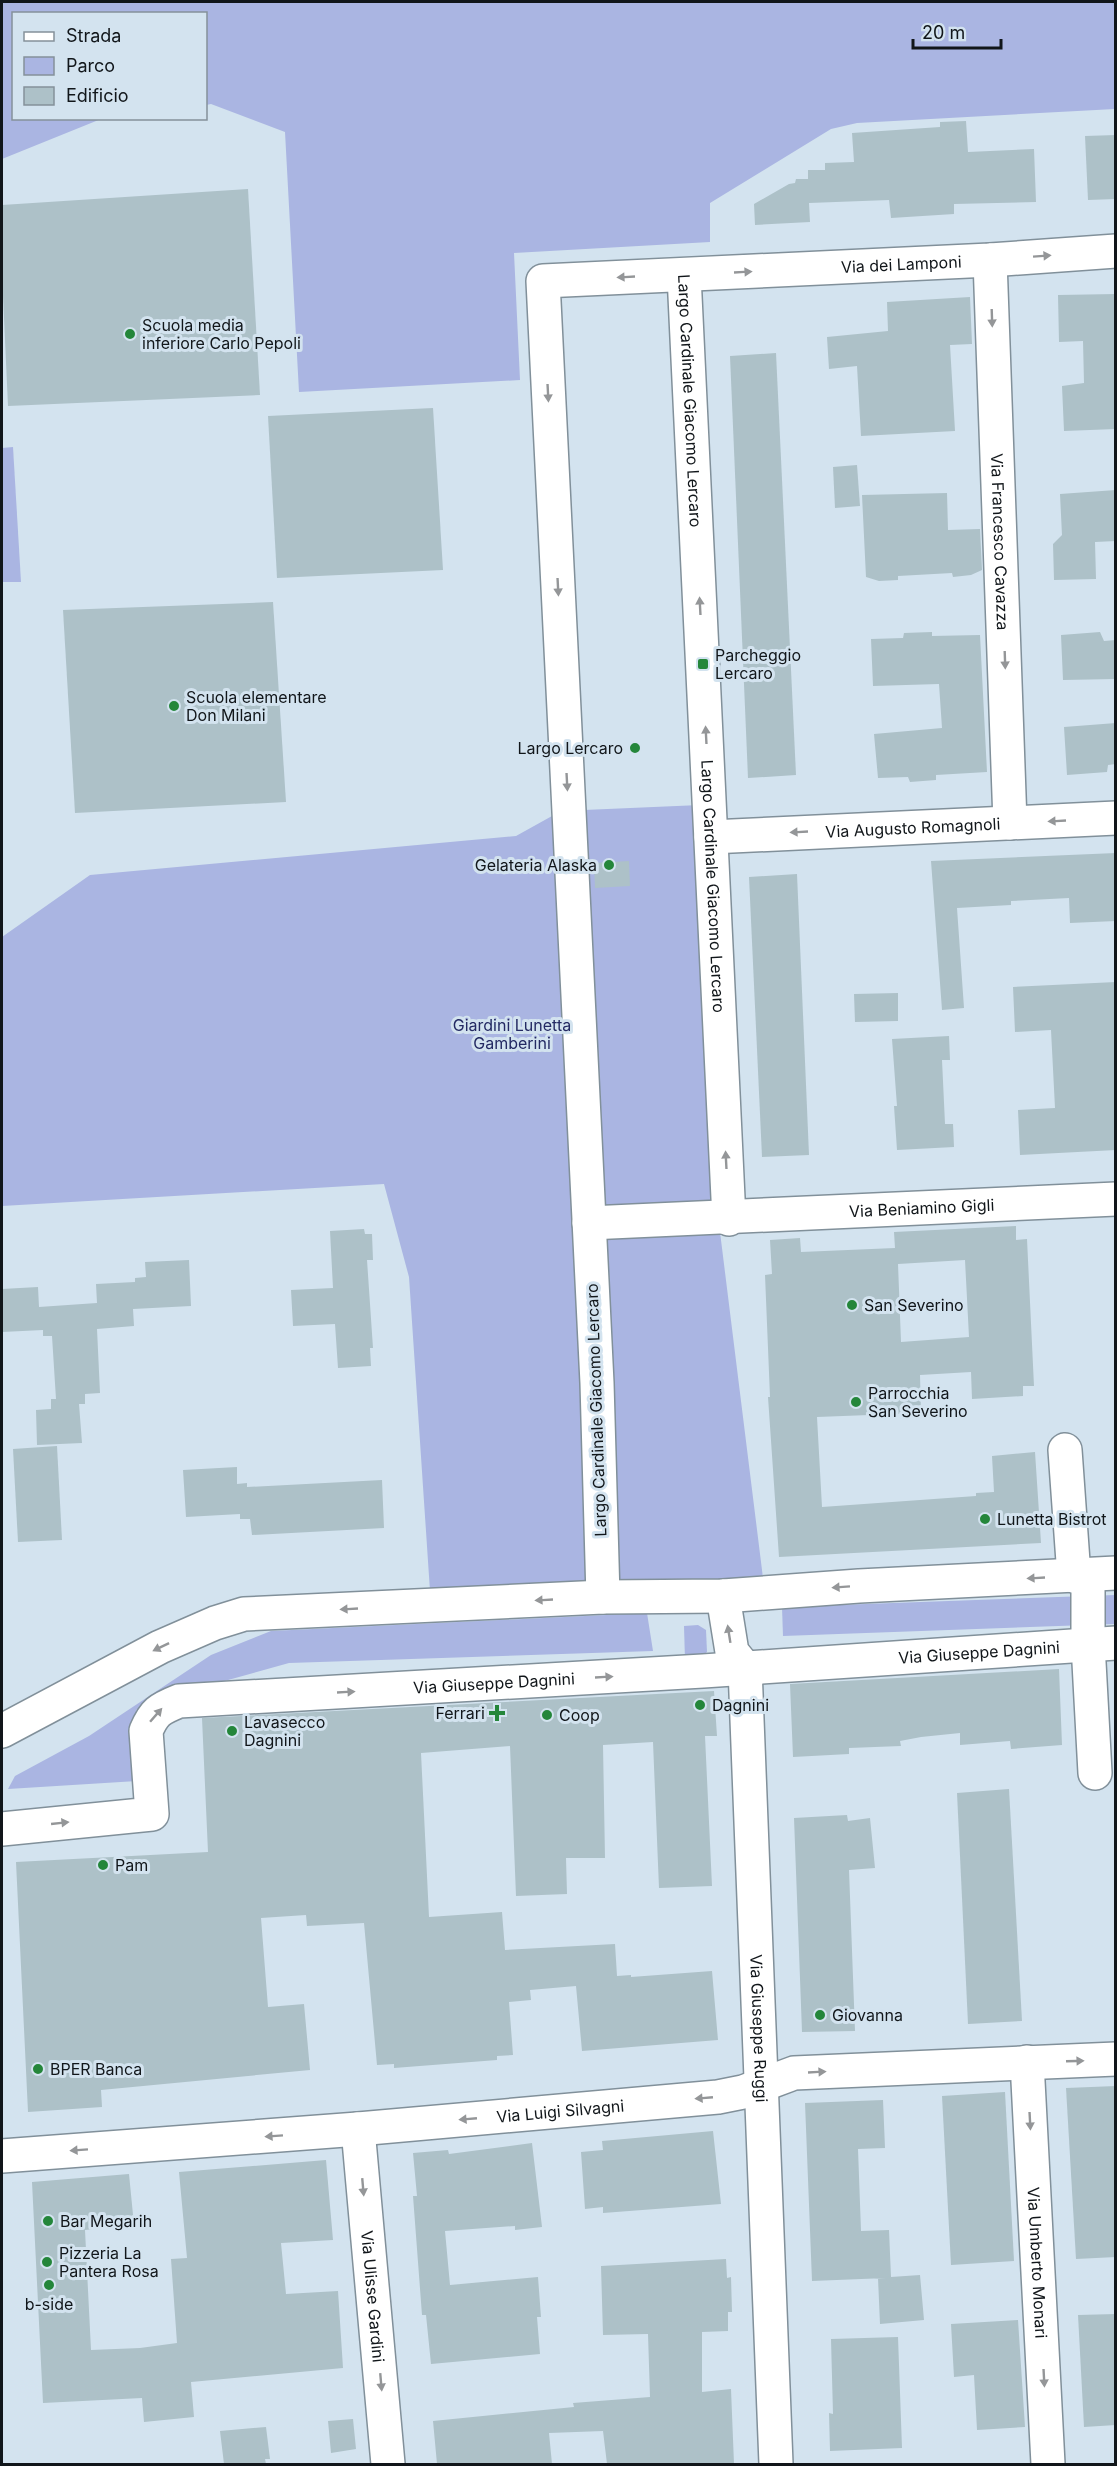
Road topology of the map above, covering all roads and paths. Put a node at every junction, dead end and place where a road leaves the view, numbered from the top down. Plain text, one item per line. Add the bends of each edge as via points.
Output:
1 (1116, 251) edge
2 (990, 260) junction
3 (684, 275) junction
4 (1116, 818) edge
5 (1010, 823) junction
6 (711, 837) junction
7 (1116, 1199) edge
8 (729, 1219) junction
9 (589, 1223) junction
10 (1065, 1450) dead end
11 (1092, 1575) edge
12 (723, 1596) junction
13 (603, 1597) junction
14 (1102, 1643) edge
15 (745, 1668) junction
16 (2, 1731) edge
17 (1095, 1773) dead end
18 (2, 1828) edge
19 (1116, 2059) edge
20 (1027, 2062) junction
21 (761, 2085) junction
22 (358, 2129) junction
23 (2, 2156) edge
24 (388, 2464) edge
25 (777, 2464) edge
26 (1048, 2464) edge

2 -> 1 street, Via dei Lamponi
3 -> 2 street, Via dei Lamponi
2 -> 5 street, Via Francesco Cavazza
6 -> 3 street, Largo Cardinale Giacomo Lercaro
3 -> 9 street, Largo Cardinale Giacomo Lercaro via 543,281
4 -> 5 street, Via Augusto Romagnoli
5 -> 6 street, Via Augusto Romagnoli
8 -> 6 street, Largo Cardinale Giacomo Lercaro
7 - 8 street, Via Beniamino Gigli
8 - 9 street
9 - 13 street, Largo Cardinale Giacomo Lercaro
10 - 11 street
11 -> 12 street
11 - 14 street
12 - 13 street
15 -> 12 street, Via Giuseppe Ruggi via 732,1652
13 -> 16 street via 244,1614 160,1647
14 - 15 street, Via Giuseppe Dagnini
14 - 17 street
18 -> 15 street, Via Giuseppe Dagnini via 152,1814 146,1731 160,1708 179,1701
15 - 21 street, Via Giuseppe Ruggi
20 -> 19 street, Via Luigi Silvagni
21 -> 20 street, Via Luigi Silvagni via 794,2073
20 -> 26 street, Via Umberto Monari
21 -> 22 street, Via Luigi Silvagni via 718,2097
21 - 25 street, Via Giuseppe Ruggi
22 -> 23 street, Via Luigi Silvagni
22 -> 24 street, Via Ulisse Gardini

